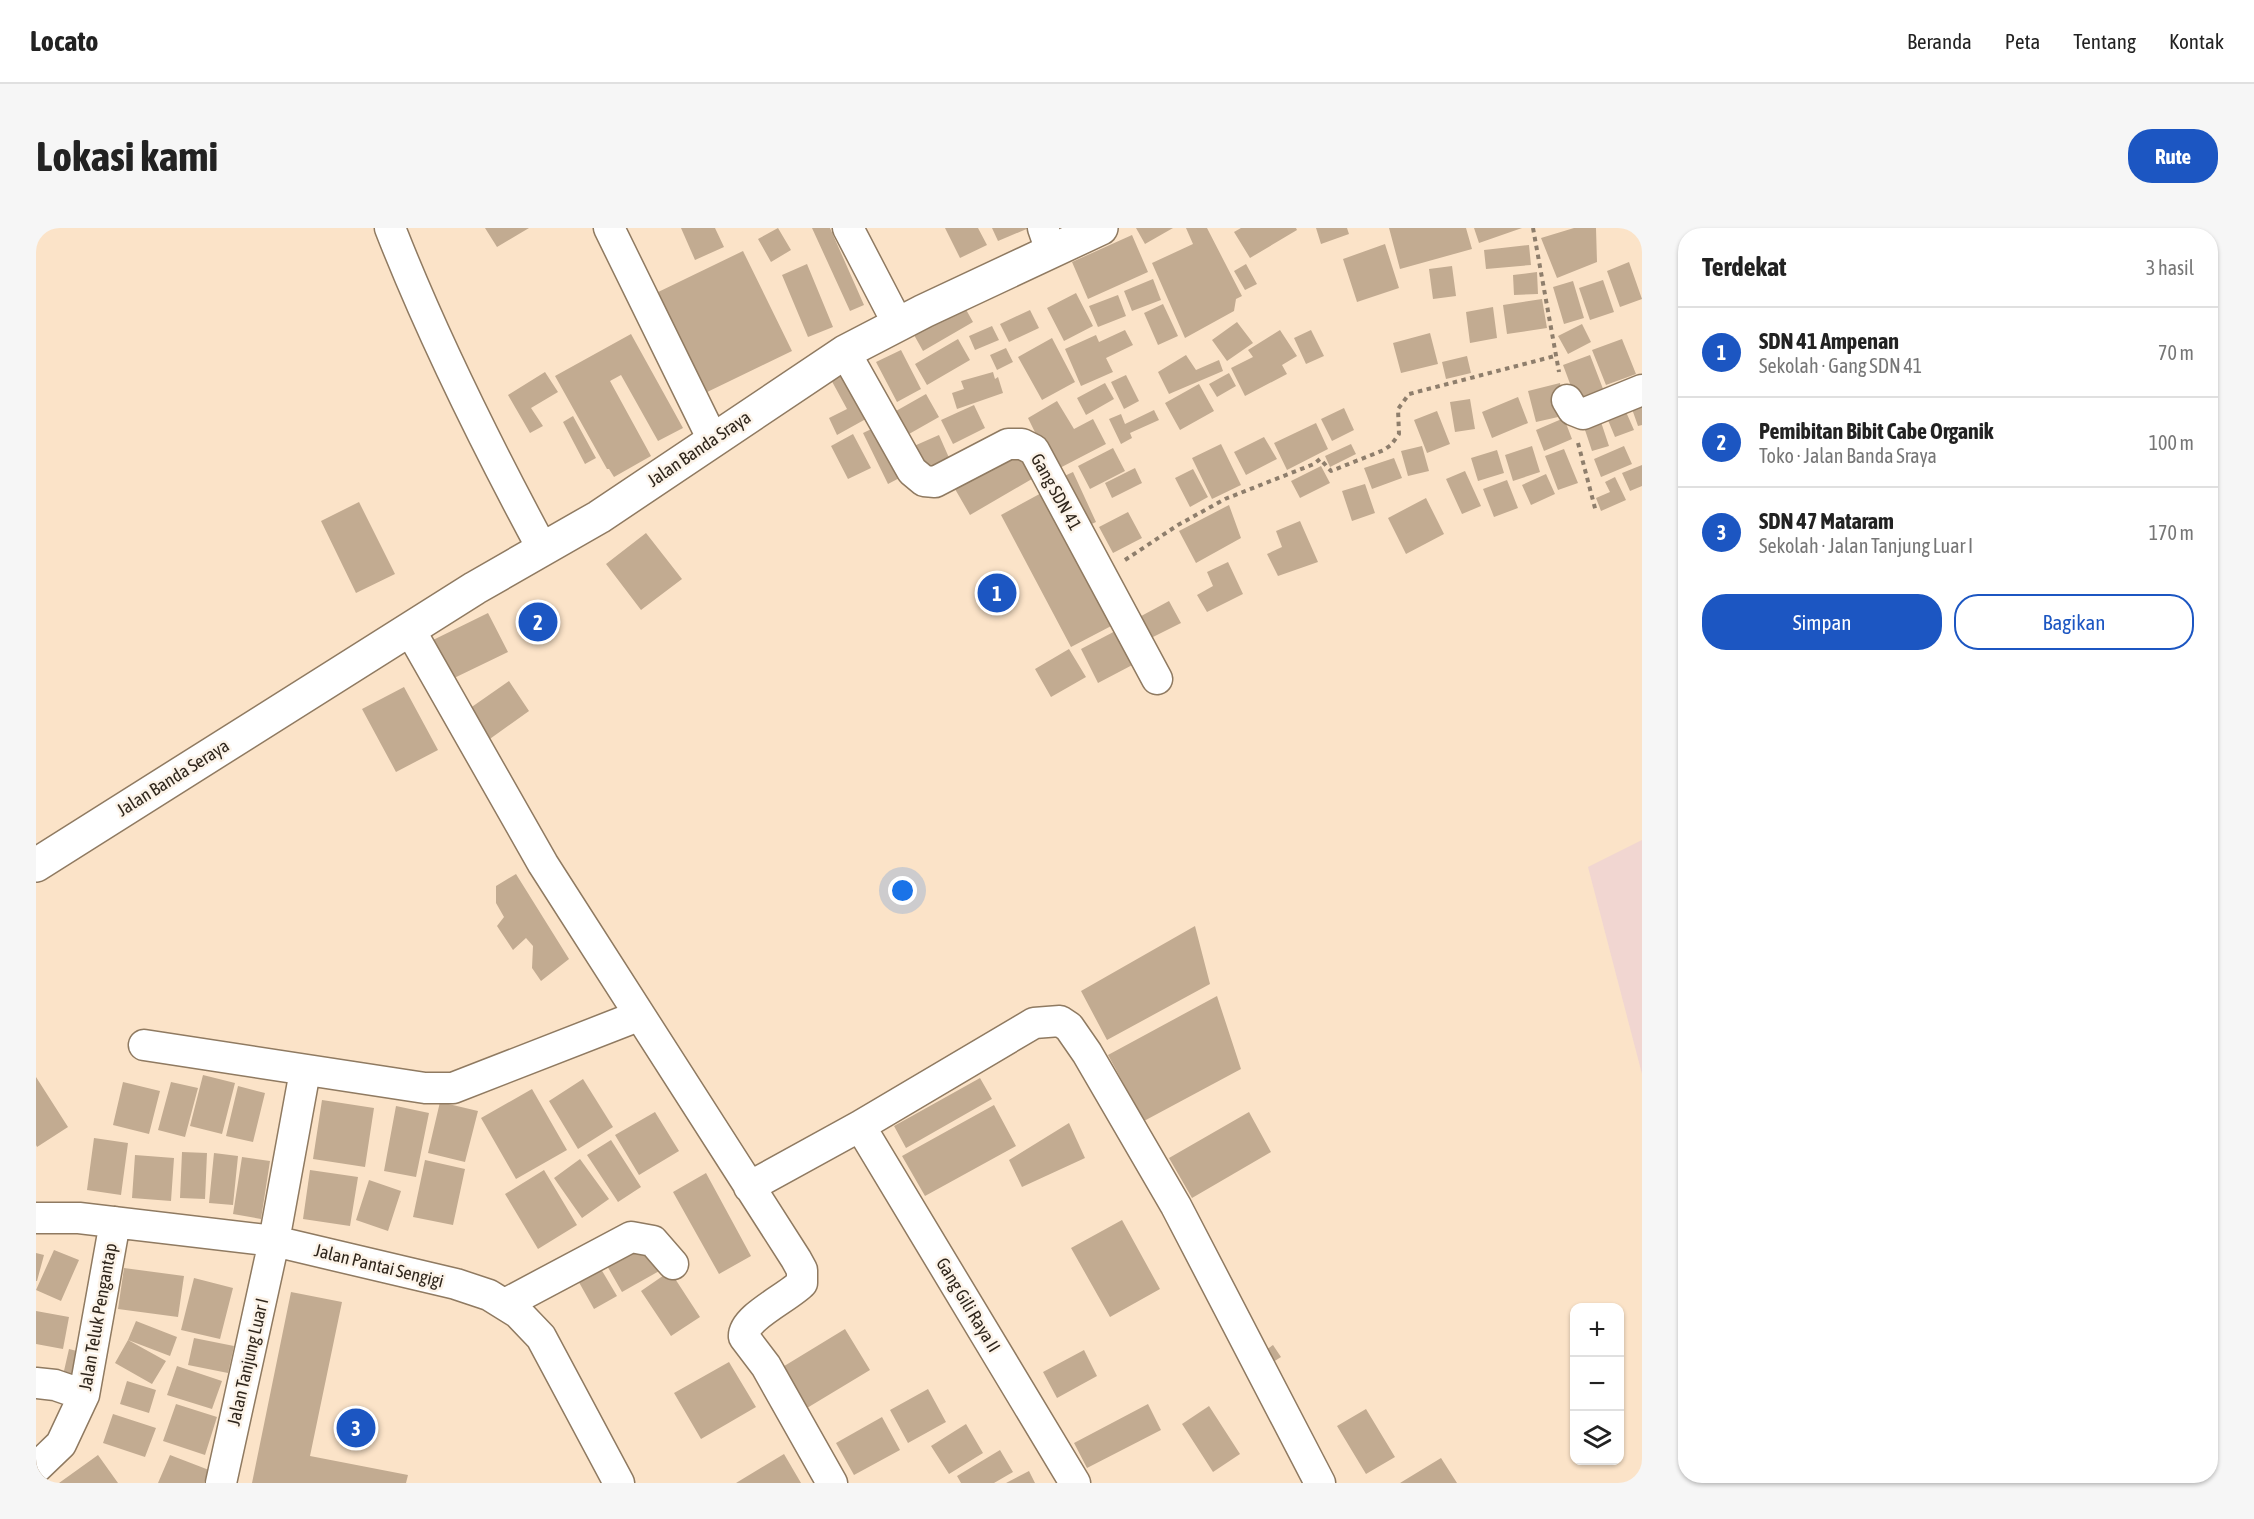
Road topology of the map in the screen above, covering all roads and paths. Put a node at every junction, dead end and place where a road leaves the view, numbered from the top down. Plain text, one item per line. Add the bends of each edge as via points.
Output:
1 (390, 228) edge
2 (609, 228) edge
3 (848, 228) edge
4 (1101, 228) edge
5 (1047, 239) edge
6 (898, 324) junction
7 (845, 352) junction
8 (1555, 356) dead end
9 (1642, 390) edge
10 (1567, 400) dead end
11 (713, 440) junction
12 (542, 548) junction
13 (1100, 576) junction
14 (410, 630) junction
15 (1157, 679) dead end
16 (309, 691) joint
17 (36, 865) edge
18 (638, 1016) junction
19 (144, 1045) dead end
20 (305, 1071) junction
21 (860, 1126) junction
22 (749, 1187) junction
23 (36, 1197) edge
24 (47, 1218) edge
25 (115, 1222) junction
26 (274, 1240) junction
27 (673, 1263) dead end
28 (505, 1304) junction
29 (36, 1383) edge
30 (84, 1395) junction
31 (36, 1468) edge
32 (220, 1483) edge
33 (619, 1483) edge
34 (832, 1483) edge
35 (1075, 1483) edge
36 (1320, 1483) edge

1 - 12 street via 418,299 501,473
2 - 11 street
3 - 6 street
4 - 5 street, Jalan Banda Sraya
5 - 6 street, Jalan Banda Sraya
6 - 7 street, Jalan Banda Sraya
7 - 11 street, Jalan Banda Sraya
7 - 13 street, Gang SDN 41 via 912,471 921,479 935,482 1008,444 1022,444 1034,450
8 - 13 path via 1409,394 1398,409 1399,434 1388,448 1331,471 1320,459 1225,499
9 - 10 street via 1586,413 1575,412
11 - 12 street, Jalan Banda Sraya via 598,517
12 - 14 street, Jalan Banda Sraya
13 - 15 street, Gang SDN 41
14 - 16 street, Jalan Banda Sraya
14 - 18 street via 543,864
16 - 17 street, Jalan Banda Seraya
18 - 20 street via 453,1088 425,1088
18 - 22 street
19 - 20 street
20 - 26 street, Jalan Tanjung Luar I
21 - 22 street
21 - 35 street, Gang Gili Raya II
21 - 36 street via 1034,1023 1060,1021 1069,1027 1176,1206
22 - 34 street via 803,1276 802,1283 791,1293 750,1321 744,1336 766,1366
23 - 24 street
24 - 25 street, Jalan Pantai Sengigi
25 - 26 street, Jalan Pantai Sengigi
25 - 30 street, Jalan Teluk Pengantap
26 - 28 street, Jalan Pantai Sengigi via 464,1286
26 - 32 street, Jalan Tanjung Luar I
27 - 28 street via 653,1241 631,1237
28 - 33 street, Jalan Pantai Sengigi via 541,1336
29 - 30 street
30 - 31 street, Jalan Teluk Pengantap via 61,1444

